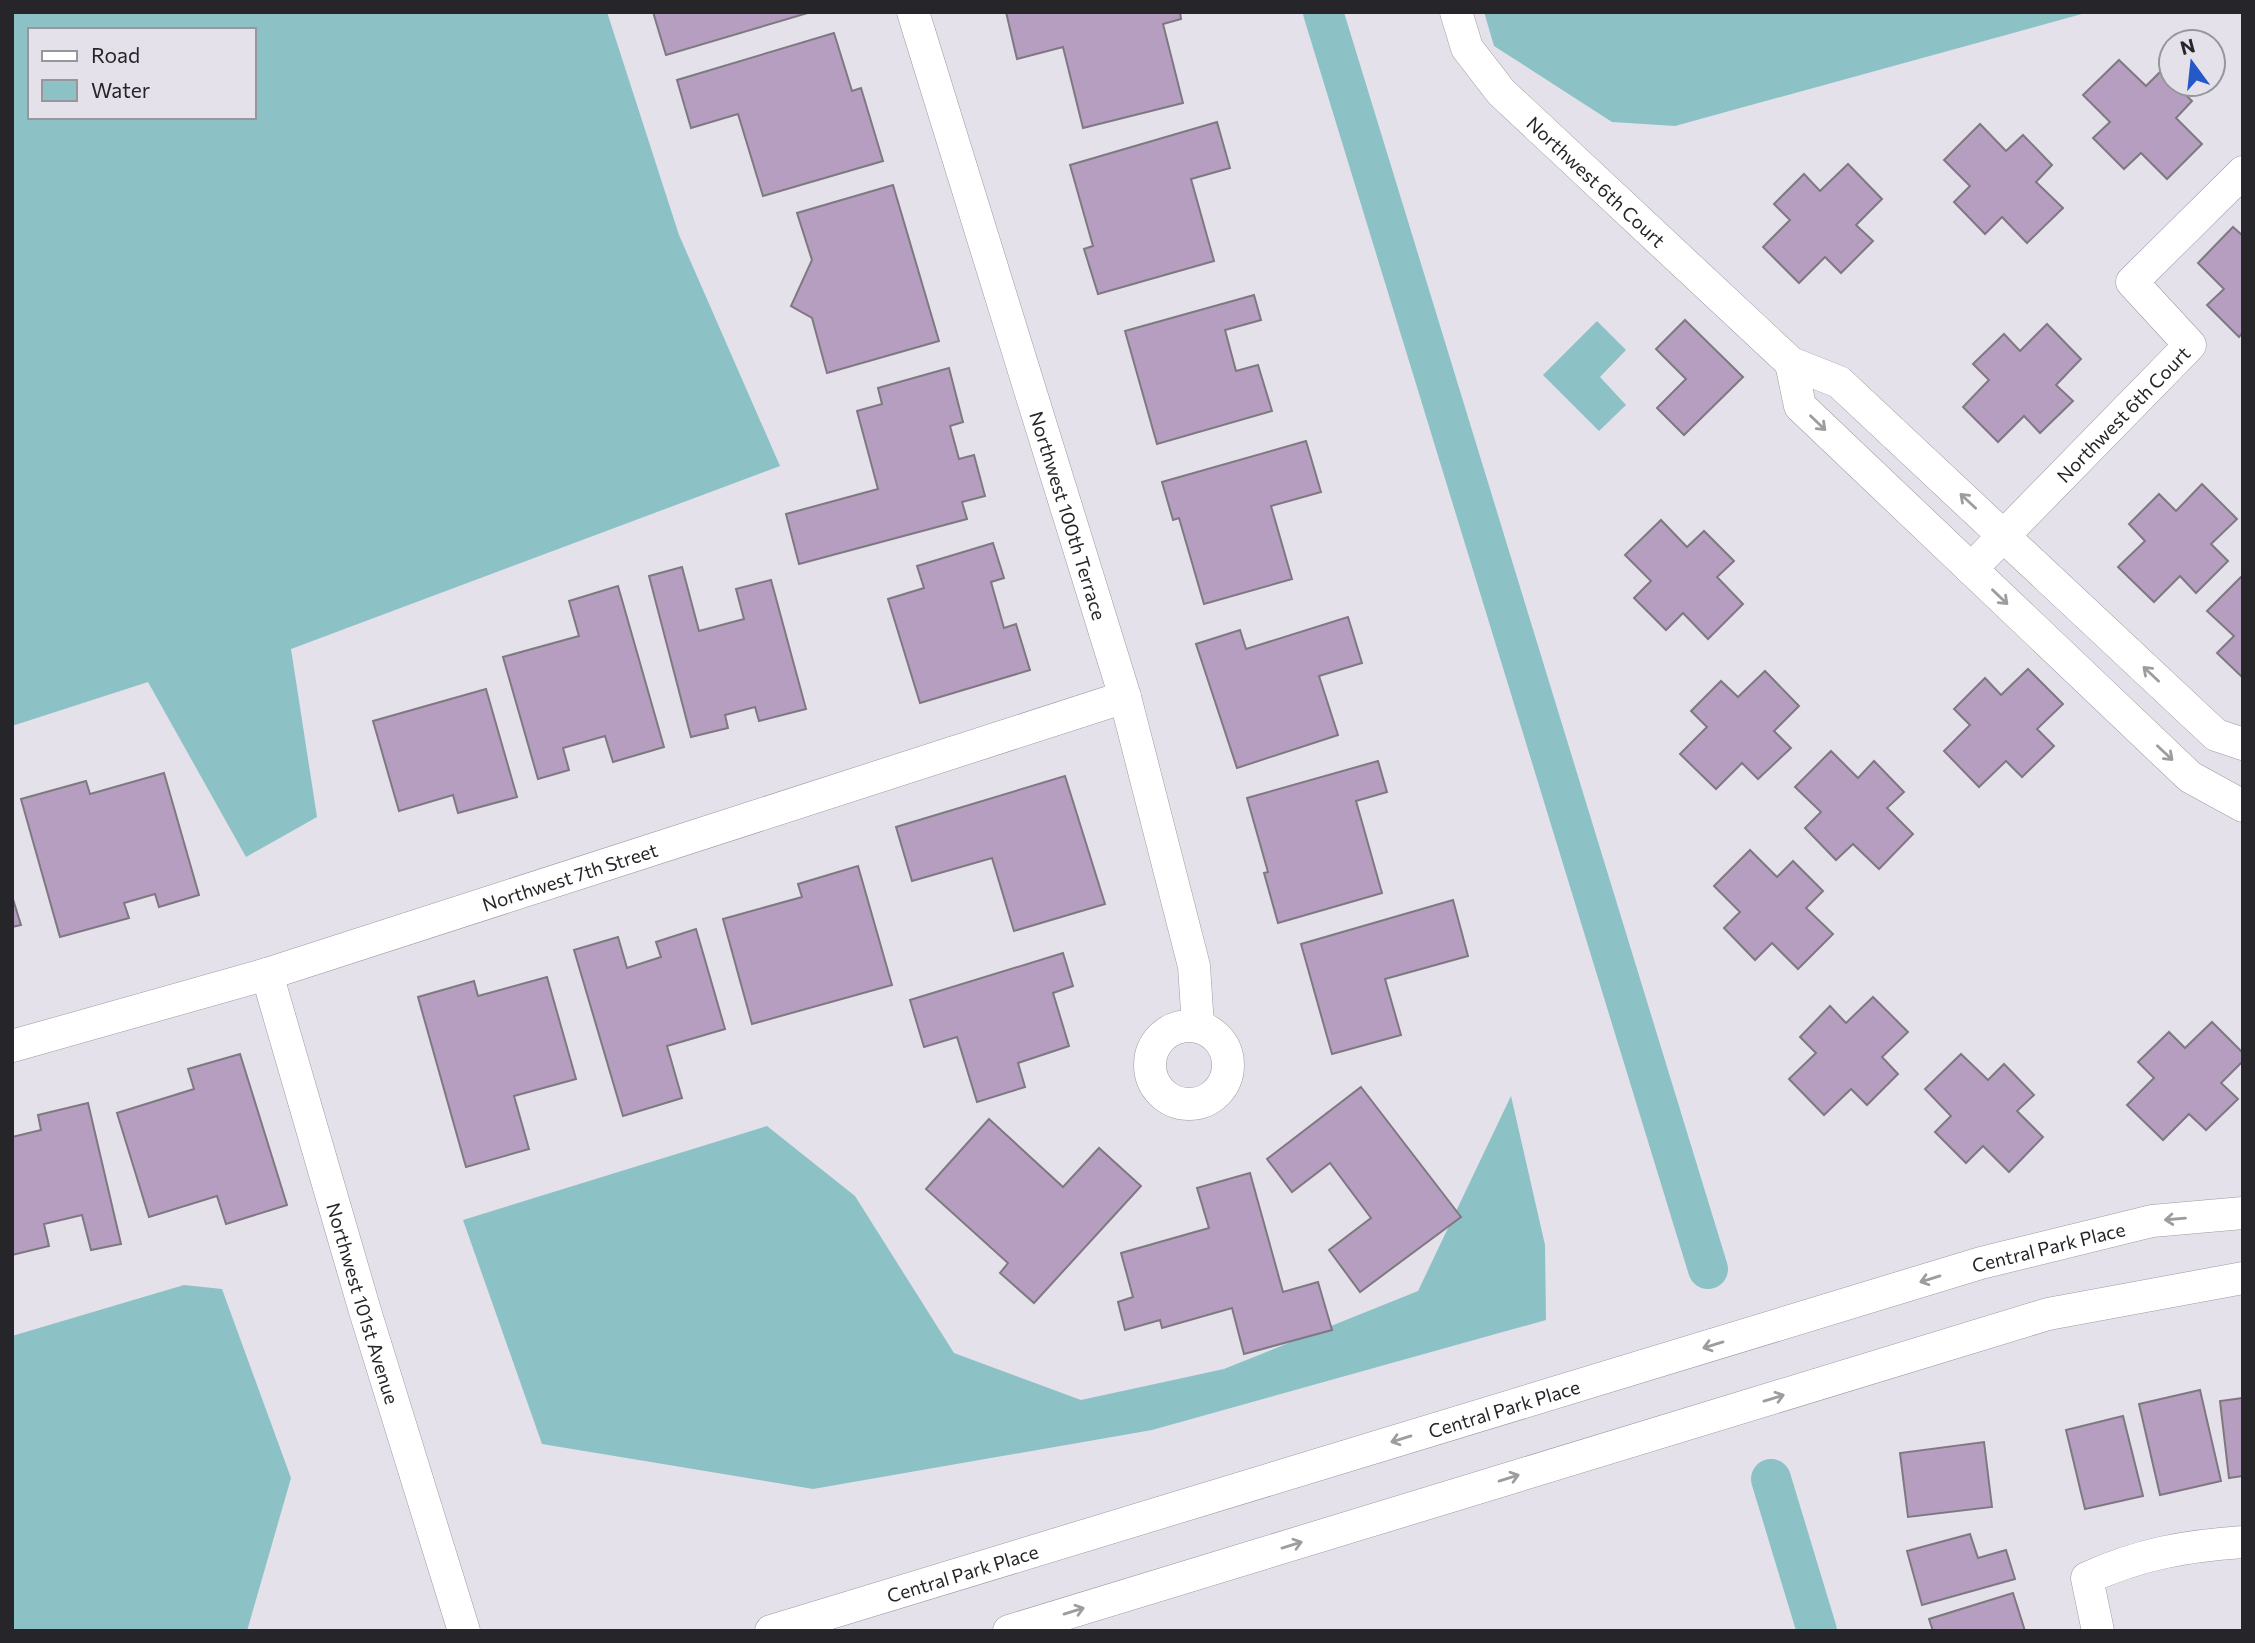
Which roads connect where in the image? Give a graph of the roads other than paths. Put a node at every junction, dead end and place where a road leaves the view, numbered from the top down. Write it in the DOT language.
graph roads {
  1 [pos="912,12"];
  2 [pos="1456,12"];
  3 [pos="2243,172"];
  4 [pos="1791,363"];
  5 [pos="2004,535"];
  6 [pos="1971,569"];
  7 [pos="1125,697"];
  8 [pos="2243,744"];
  9 [pos="2243,806"];
  10 [pos="267,974"];
  11 [pos="1198,1026"];
  12 [pos="12,1046"];
  13 [pos="2243,1213"];
  14 [pos="2243,1278"];
  15 [pos="2243,1542"];
  16 [pos="464,1631"];
  17 [pos="771,1631"];
  18 [pos="1009,1631"];
  19 [pos="2098,1631"];
  1 -- 7 [label="street, Northwest 100th Terrace"];
  2 -- 4 [label="street, Northwest 6th Court"];
  3 -- 5 [label="street, Northwest 6th Court"];
  5 -- 4 [label="street, Northwest 6th Court, one-way"];
  4 -- 6 [label="street, one-way"];
  5 -- 6 [label="street, Northwest 6th Court"];
  8 -- 5 [label="street, Northwest 6th Court, one-way"];
  6 -- 9 [label="street, one-way"];
  7 -- 10 [label="street, Northwest 7th Street"];
  7 -- 11 [label="street, Northwest 100th Terrace"];
  10 -- 12 [label="street, Northwest 7th Street"];
  10 -- 16 [label="street, Northwest 101st Avenue"];
  13 -- 17 [label="street, Central Park Place, one-way"];
  18 -- 14 [label="street, one-way"];
  15 -- 19 [label="street"];
}
